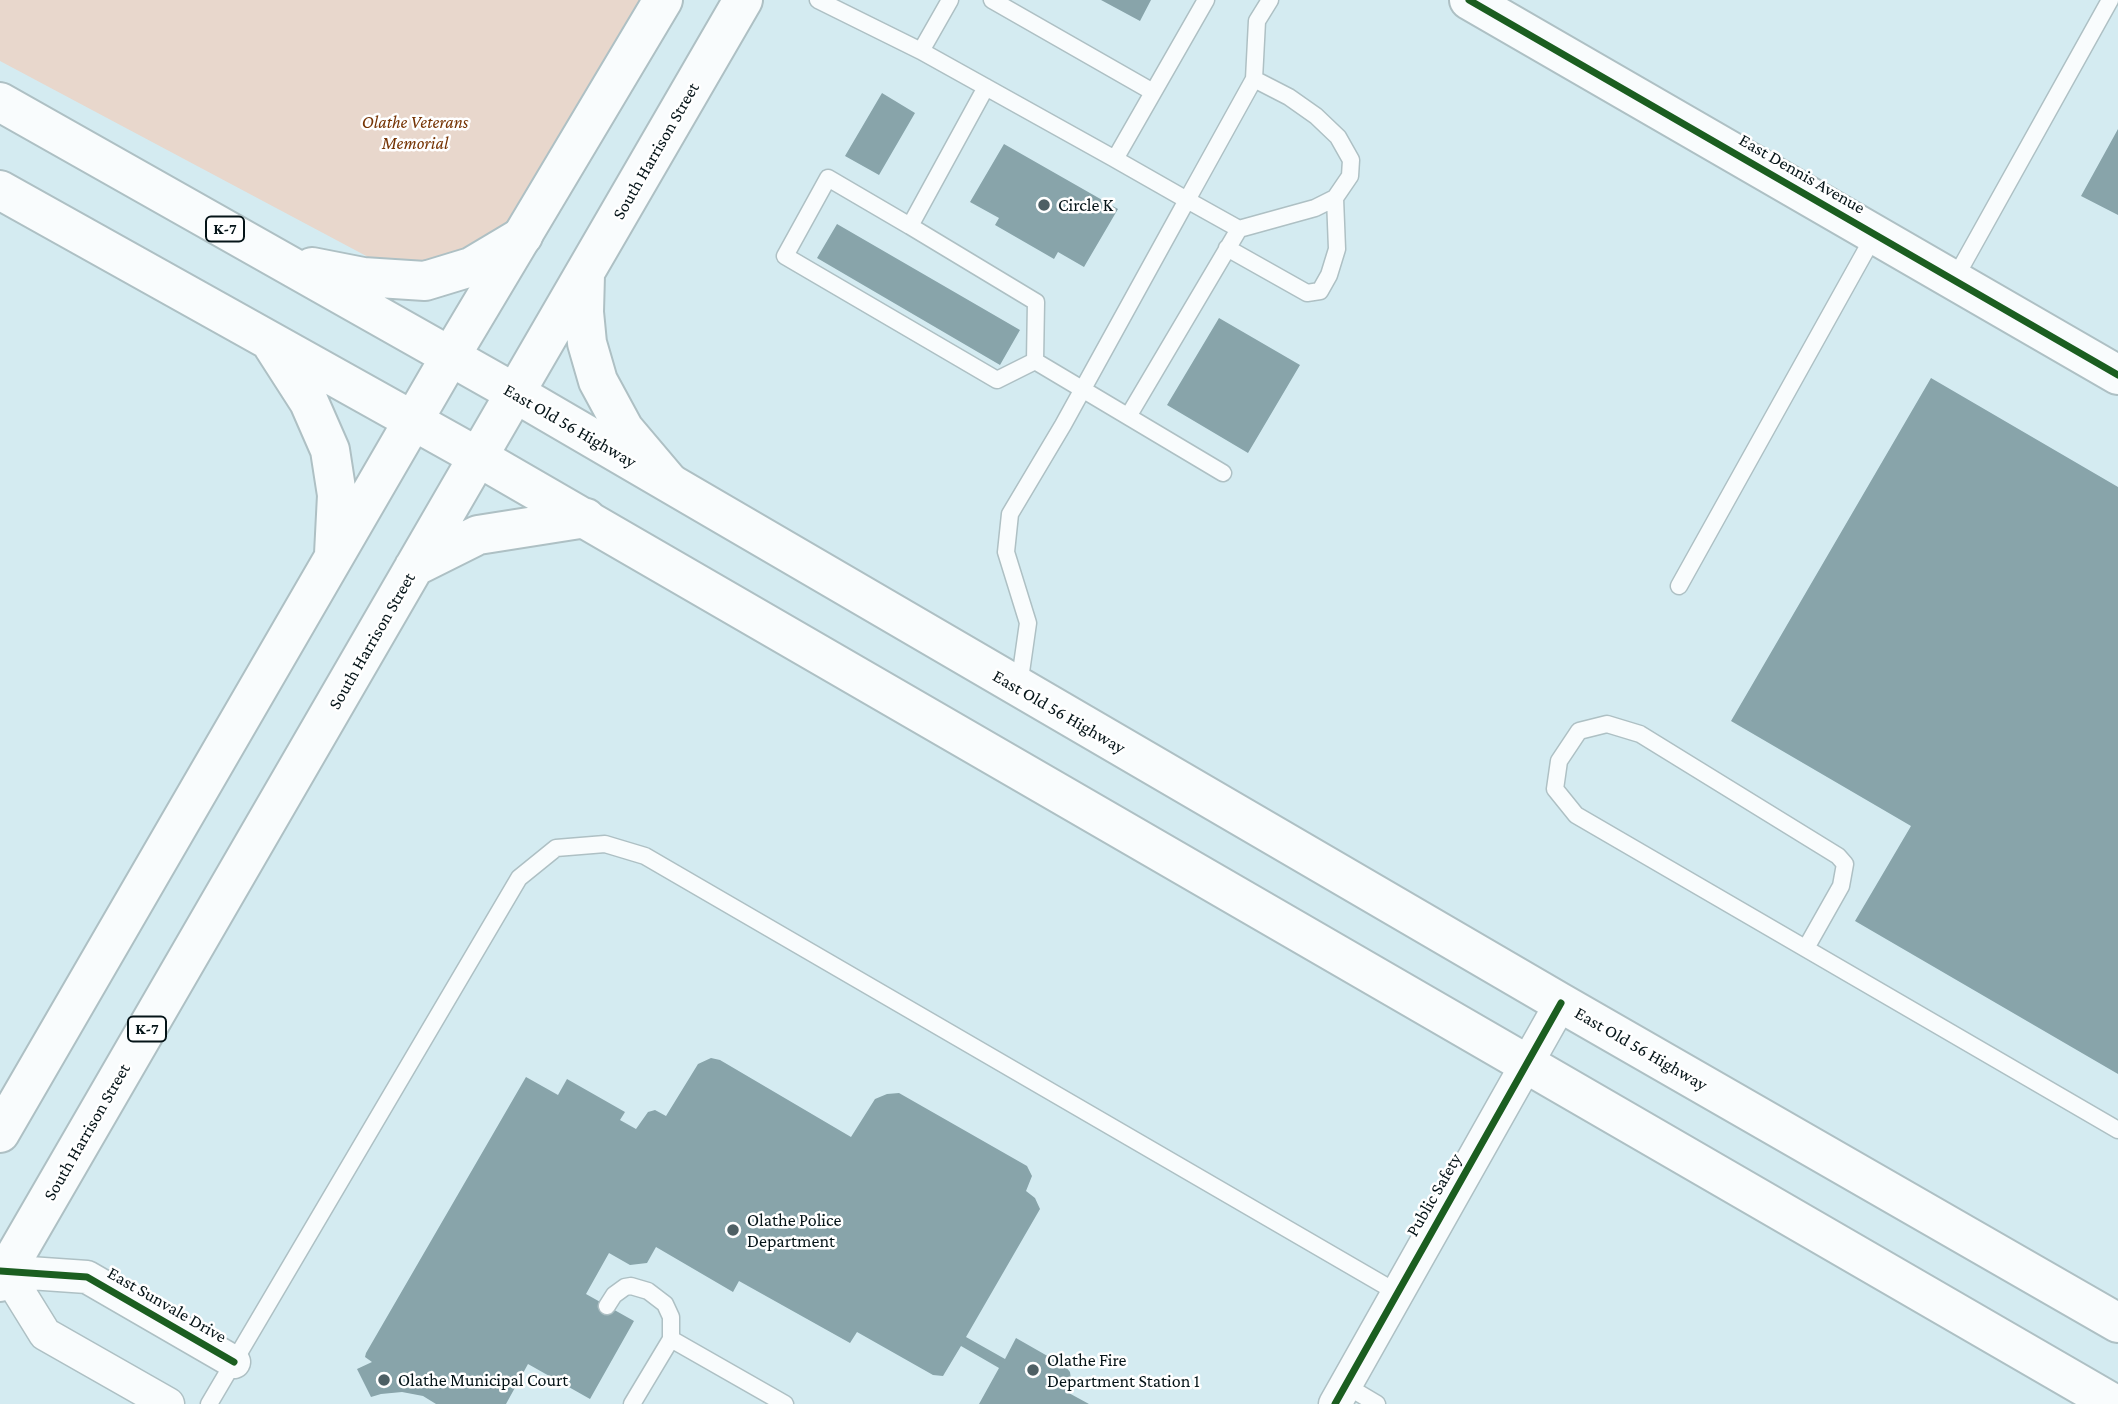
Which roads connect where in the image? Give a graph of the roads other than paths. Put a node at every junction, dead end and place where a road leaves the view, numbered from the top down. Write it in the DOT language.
graph roads {
  1 [pos="663,0"];
  2 [pos="743,0"];
  3 [pos="818,0"];
  4 [pos="950,0"];
  5 [pos="992,0"];
  6 [pos="1206,0"];
  7 [pos="1270,0"];
  8 [pos="1469,0"];
  9 [pos="2110,0"];
  10 [pos="921,51"];
  11 [pos="1254,79"];
  12 [pos="986,87"];
  13 [pos="1153,92"];
  14 [pos="0,102"];
  15 [pos="1115,159"];
  16 [pos="0,190"];
  17 [pos="1335,198"];
  18 [pos="1187,200"];
  19 [pos="910,226"];
  20 [pos="1239,229"];
  21 [pos="1875,234"];
  22 [pos="523,236"];
  23 [pos="1227,248"];
  24 [pos="281,260"];
  25 [pos="585,273"];
  26 [pos="1954,280"];
  27 [pos="270,341"];
  28 [pos="450,357"];
  29 [pos="1035,361"];
  30 [pos="2118,374"];
  31 [pos="1082,389"];
  32 [pos="515,393"];
  33 [pos="1129,415"];
  34 [pos="414,422"];
  35 [pos="478,457"];
  36 [pos="1223,473"];
  37 [pos="671,485"];
  38 [pos="586,519"];
  39 [pos="333,561"];
  40 [pos="414,567"];
  41 [pos="1679,586"];
  42 [pos="1019,689"];
  43 [pos="1806,948"];
  44 [pos="1561,1003"];
  45 [pos="1527,1064"];
  46 [pos="2118,1130"];
  47 [pos="0,1133"];
  48 [pos="2,1275"];
  49 [pos="1396,1292"];
  50 [pos="607,1306"];
  51 [pos="2118,1323"];
  52 [pos="671,1339"];
  53 [pos="234,1362"];
  54 [pos="1340,1394"];
  55 [pos="168,1404"];
  56 [pos="209,1404"];
  57 [pos="632,1404"];
  58 [pos="785,1404"];
  59 [pos="1377,1404"];
  60 [pos="2114,1404"];
  1 -- 22 [label="main road"];
  2 -- 25 [label="main road, South Harrison Street"];
  3 -- 10 [label="lane"];
  4 -- 10 [label="lane"];
  5 -- 13 [label="lane"];
  6 -- 13 [label="lane"];
  7 -- 11 [label="lane"];
  8 -- 21 [label="main road, East Dennis Avenue"];
  9 -- 26 [label="lane"];
  10 -- 12 [label="lane"];
  11 -- 17 [label="lane"];
  11 -- 18 [label="lane"];
  12 -- 15 [label="lane"];
  12 -- 19 [label="lane"];
  13 -- 15 [label="lane"];
  14 -- 24 [label="main road, East Old 56 Highway / K-7"];
  15 -- 18 [label="lane"];
  16 -- 27 [label="main road"];
  17 -- 20 [label="lane"];
  17 -- 23 [label="lane"];
  18 -- 20 [label="lane"];
  18 -- 31 [label="lane"];
  19 -- 29 [label="lane"];
  19 -- 29 [label="lane"];
  20 -- 23 [label="lane"];
  21 -- 26 [label="main road, East Dennis Avenue"];
  21 -- 41 [label="lane"];
  22 -- 24 [label="main road"];
  22 -- 28 [label="main road"];
  23 -- 33 [label="lane"];
  24 -- 28 [label="main road, East Old 56 Highway / K-7"];
  25 -- 32 [label="main road, South Harrison Street"];
  25 -- 37 [label="main road"];
  26 -- 30 [label="main road, East Dennis Avenue"];
  27 -- 34 [label="main road"];
  27 -- 39 [label="main road"];
  28 -- 32 [label="main road, East Old 56 Highway / K-7"];
  28 -- 34 [label="main road"];
  29 -- 31 [label="lane"];
  31 -- 33 [label="lane"];
  31 -- 42 [label="lane"];
  32 -- 35 [label="main road, South Harrison Street / K-7"];
  32 -- 37 [label="main road, East Old 56 Highway"];
  33 -- 36 [label="lane"];
  34 -- 35 [label="main road"];
  34 -- 39 [label="main road"];
  35 -- 38 [label="main road"];
  35 -- 40 [label="main road, South Harrison Street / K-7"];
  37 -- 42 [label="main road, East Old 56 Highway"];
  38 -- 40 [label="main road"];
  38 -- 45 [label="main road"];
  39 -- 47 [label="main road"];
  40 -- 48 [label="main road, South Harrison Street / K-7"];
  42 -- 44 [label="main road, East Old 56 Highway"];
  43 -- 43 [label="lane"];
  43 -- 46 [label="lane"];
  44 -- 45 [label="street, Public Safety"];
  44 -- 51 [label="main road, East Old 56 Highway"];
  45 -- 49 [label="street, Public Safety"];
  45 -- 60 [label="main road"];
  48 -- 53 [label="street, East Sunvale Drive"];
  48 -- 55 [label="street"];
  49 -- 53 [label="lane"];
  49 -- 54 [label="street, Public Safety"];
  50 -- 52 [label="lane"];
  52 -- 57 [label="lane"];
  52 -- 58 [label="lane"];
  53 -- 56 [label="lane"];
  54 -- 59 [label="lane"];
}
